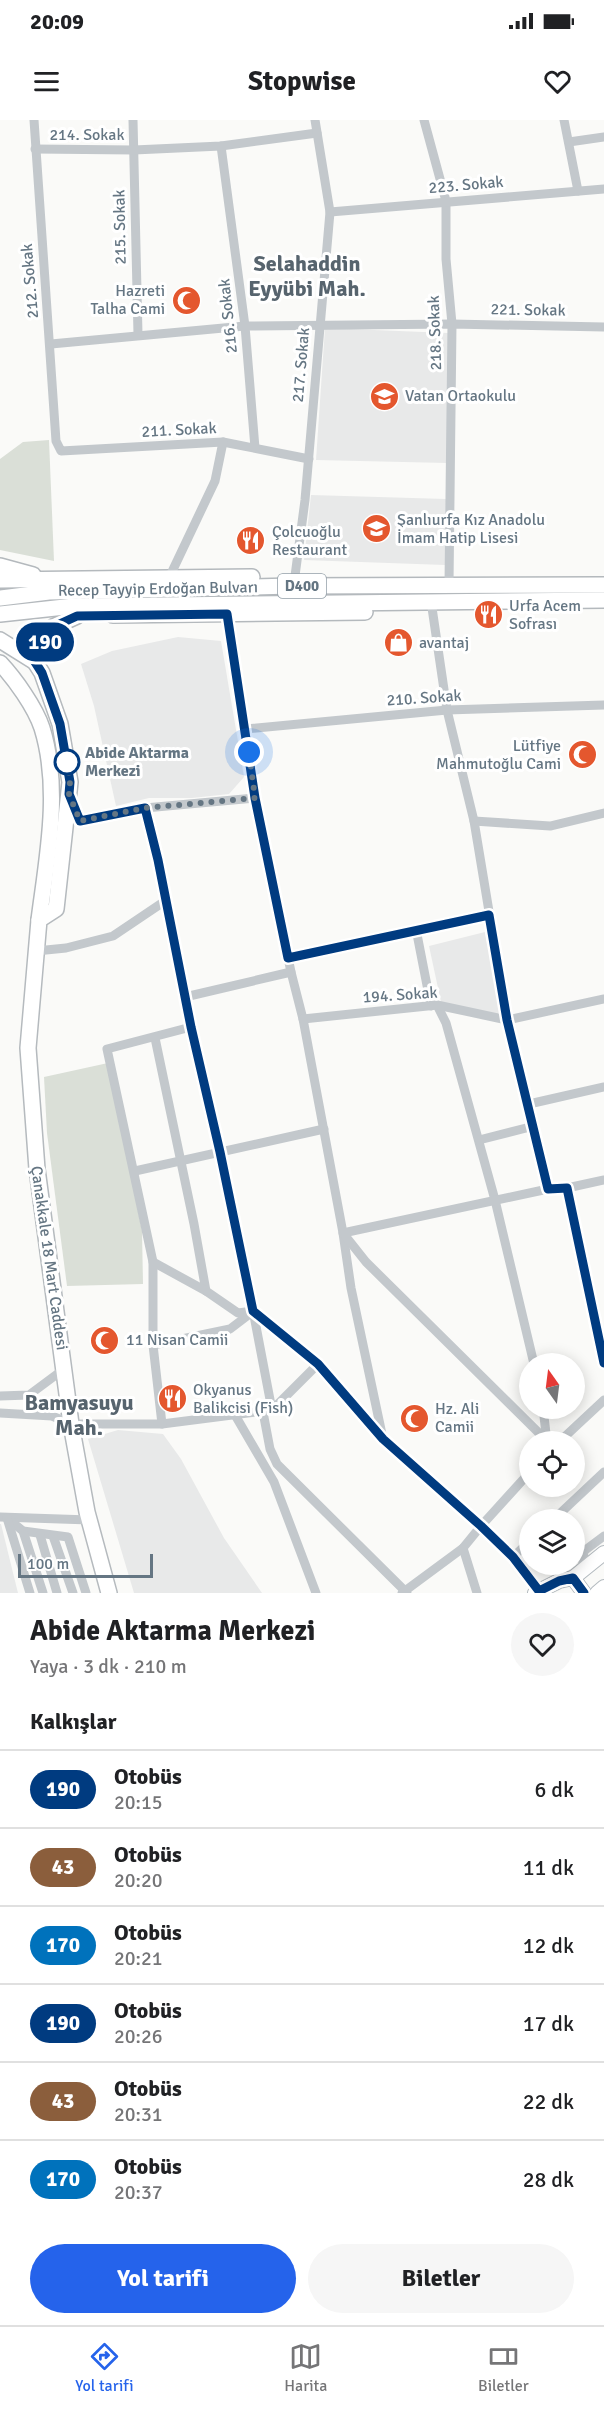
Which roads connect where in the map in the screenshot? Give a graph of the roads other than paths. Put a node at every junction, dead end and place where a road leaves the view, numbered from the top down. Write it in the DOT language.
graph roads {
  1 [pos="34,120"];
  2 [pos="133,120"];
  3 [pos="315,120"];
  4 [pos="424,120"];
  5 [pos="564,120"];
  6 [pos="317,133"];
  7 [pos="604,137"];
  8 [pos="569,142"];
  9 [pos="221,146"];
  10 [pos="35,149"];
  11 [pos="134,150"];
  12 [pos="604,189"];
  13 [pos="578,191"];
  14 [pos="446,201"];
  15 [pos="330,212"];
  16 [pos="319,324"];
  17 [pos="452,324"];
  18 [pos="245,326"];
  19 [pos="604,327"];
  20 [pos="138,334"];
  21 [pos="51,344"];
  22 [pos="56,441"];
  23 [pos="223,442"];
  24 [pos="255,448"];
  25 [pos="309,459"];
  26 [pos="0,566"];
  27 [pos="295,576"];
  28 [pos="169,578"];
  29 [pos="0,580"];
  30 [pos="47,580"];
  31 [pos="409,585"];
  32 [pos="449,585"];
  33 [pos="604,585"];
  34 [pos="0,598"];
  35 [pos="604,600"];
  36 [pos="424,601"];
  37 [pos="0,614"];
  38 [pos="227,614"];
  39 [pos="77,616"];
  40 [pos="0,625"];
  41 [pos="0,640"];
  42 [pos="35,662"];
  43 [pos="0,663"];
  44 [pos="604,705"];
  45 [pos="447,710"];
  46 [pos="246,729"];
  47 [pos="69,794"];
  48 [pos="255,798"];
  49 [pos="145,808"];
  50 [pos="604,813"];
  51 [pos="474,822"];
  52 [pos="165,901"];
  53 [pos="489,915"];
  54 [pos="39,920"];
  55 [pos="416,929"];
  56 [pos="36,951"];
  57 [pos="288,958"];
  58 [pos="291,972"];
  59 [pos="185,997"];
  60 [pos="604,999"];
  61 [pos="434,1006"];
  62 [pos="303,1019"];
  63 [pos="507,1020"];
  64 [pos="191,1027"];
  65 [pos="155,1038"];
  66 [pos="604,1087"];
  67 [pos="529,1104"];
  68 [pos="534,1126"];
  69 [pos="324,1129"];
  70 [pos="479,1140"];
  71 [pos="220,1152"];
  72 [pos="181,1162"];
  73 [pos="135,1171"];
  74 [pos="604,1180"];
  75 [pos="567,1188"];
  76 [pos="548,1189"];
  77 [pos="495,1200"];
  78 [pos="343,1233"];
  79 [pos="153,1262"];
  80 [pos="206,1291"];
  81 [pos="253,1311"];
  82 [pos="153,1345"];
  83 [pos="531,1353"];
  84 [pos="604,1363"];
  85 [pos="318,1364"];
  86 [pos="64,1369"];
  87 [pos="0,1396"];
  88 [pos="604,1400"];
  89 [pos="267,1411"];
  90 [pos="0,1413"];
  91 [pos="235,1415"];
  92 [pos="71,1424"];
  93 [pos="162,1424"];
  94 [pos="536,1431"];
  95 [pos="571,1431"];
  96 [pos="383,1439"];
  97 [pos="604,1472"];
  98 [pos="519,1484"];
  99 [pos="565,1509"];
  100 [pos="4,1517"];
  101 [pos="90,1520"];
  102 [pos="481,1526"];
  103 [pos="23,1531"];
  104 [pos="40,1535"];
  105 [pos="53,1536"];
  106 [pos="604,1536"];
  107 [pos="463,1548"];
  108 [pos="585,1550"];
  109 [pos="519,1551"];
  110 [pos="604,1553"];
  111 [pos="513,1557"];
  112 [pos="585,1568"];
  113 [pos="575,1575"];
  114 [pos="578,1575"];
  115 [pos="604,1587"];
  116 [pos="404,1592"];
  117 [pos="538,1592"];
  118 [pos="30,1593"];
  119 [pos="43,1593"];
  120 [pos="57,1593"];
  121 [pos="73,1593"];
  122 [pos="86,1593"];
  123 [pos="109,1593"];
  124 [pos="316,1593"];
  125 [pos="477,1593"];
  126 [pos="584,1593"];
  127 [pos="597,1593"];
  1 -- 10 [label="street, 212. Sokak"];
  2 -- 11 [label="street, 215. Sokak"];
  3 -- 6 [label="street, 217. Sokak"];
  4 -- 14 [label="street, 218. Sokak"];
  5 -- 8 [label="street"];
  6 -- 9 [label="street, 214. Sokak"];
  6 -- 15 [label="street, 217. Sokak"];
  7 -- 8 [label="street"];
  8 -- 13 [label="street"];
  9 -- 11 [label="street, 214. Sokak"];
  9 -- 18 [label="street, 216. Sokak"];
  10 -- 11 [label="street, 214. Sokak"];
  10 -- 21 [label="street, 212. Sokak"];
  11 -- 20 [label="street, 215. Sokak"];
  12 -- 13 [label="street, 223. Sokak"];
  13 -- 14 [label="street, 223. Sokak"];
  14 -- 15 [label="street, 223. Sokak"];
  14 -- 17 [label="street, 218. Sokak"];
  15 -- 16 [label="street, 217. Sokak"];
  16 -- 17 [label="street, 221. Sokak"];
  16 -- 18 [label="street, 221. Sokak"];
  16 -- 25 [label="street, 217. Sokak"];
  17 -- 19 [label="street, 221. Sokak"];
  17 -- 32 [label="street, 218. Sokak"];
  18 -- 20 [label="street, 221. Sokak"];
  18 -- 24 [label="street, 216. Sokak"];
  20 -- 21 [label="street, 221. Sokak"];
  21 -- 22 [label="street, 212. Sokak"];
  22 -- 23 [label="street, 211. Sokak"];
  23 -- 24 [label="street, 211. Sokak"];
  23 -- 28 [label="street"];
  24 -- 25 [label="street, 211. Sokak"];
  25 -- 27 [label="street, 217. Sokak"];
  26 -- 30 [label="main road"];
  27 -- 28 [label="main road"];
  27 -- 31 [label="main road"];
  28 -- 30 [label="main road"];
  29 -- 30 [label="main road"];
  31 -- 32 [label="main road, Recep Tayyip Erdoğan Bulvarı / D400"];
  31 -- 34 [label="main road, Recep Tayyip Erdoğan Bulvarı / D400"];
  32 -- 33 [label="main road, Recep Tayyip Erdoğan Bulvarı / D400"];
  35 -- 36 [label="main road, Recep Tayyip Erdoğan Bulvarı / D400"];
  36 -- 37 [label="main road, Recep Tayyip Erdoğan Bulvarı / D400"];
  36 -- 38 [label="main road"];
  36 -- 45 [label="street"];
  38 -- 39 [label="main road"];
  38 -- 46 [label="street"];
  39 -- 40 [label="main road"];
  39 -- 42 [label="main road"];
  41 -- 42 [label="main road"];
  42 -- 47 [label="main road"];
  43 -- 54 [label="main road, Çanakkale 18 Mart Caddesi"];
  44 -- 45 [label="street, 210. Sokak"];
  45 -- 46 [label="street, 210. Sokak"];
  45 -- 51 [label="street"];
  46 -- 48 [label="street"];
  47 -- 49 [label="street"];
  47 -- 54 [label="main road"];
  48 -- 49 [label="street"];
  48 -- 57 [label="street"];
  49 -- 52 [label="street"];
  50 -- 51 [label="street"];
  51 -- 53 [label="street"];
  52 -- 56 [label="street"];
  52 -- 59 [label="street"];
  53 -- 55 [label="street"];
  53 -- 63 [label="street"];
  54 -- 56 [label="main road, Çanakkale 18 Mart Caddesi"];
  55 -- 57 [label="street"];
  55 -- 61 [label="street"];
  56 -- 86 [label="main road, Çanakkale 18 Mart Caddesi"];
  57 -- 58 [label="street"];
  58 -- 59 [label="street"];
  58 -- 62 [label="street"];
  59 -- 64 [label="street"];
  60 -- 63 [label="street, 194. Sokak"];
  61 -- 62 [label="street, 194. Sokak"];
  61 -- 63 [label="street, 194. Sokak"];
  61 -- 70 [label="street"];
  62 -- 69 [label="street"];
  63 -- 67 [label="street"];
  64 -- 65 [label="street"];
  64 -- 71 [label="street"];
  65 -- 72 [label="street"];
  65 -- 73 [label="street"];
  66 -- 67 [label="street"];
  67 -- 68 [label="street"];
  68 -- 70 [label="street"];
  68 -- 76 [label="street"];
  69 -- 71 [label="street"];
  69 -- 78 [label="street"];
  70 -- 77 [label="street"];
  71 -- 72 [label="street"];
  71 -- 81 [label="street"];
  72 -- 73 [label="street"];
  72 -- 80 [label="street"];
  73 -- 79 [label="street"];
  74 -- 75 [label="street"];
  75 -- 76 [label="street"];
  75 -- 84 [label="street"];
  76 -- 77 [label="street"];
  77 -- 78 [label="street"];
  77 -- 83 [label="street"];
  78 -- 94 [label="street"];
  78 -- 96 [label="street"];
  79 -- 80 [label="street"];
  79 -- 82 [label="street"];
  80 -- 81 [label="street"];
  81 -- 82 [label="street"];
  81 -- 85 [label="street"];
  81 -- 89 [label="street"];
  82 -- 93 [label="street"];
  85 -- 89 [label="street"];
  85 -- 96 [label="street"];
  86 -- 87 [label="street"];
  86 -- 92 [label="main road, Çanakkale 18 Mart Caddesi"];
  88 -- 95 [label="street"];
  89 -- 91 [label="street"];
  89 -- 116 [label="street"];
  90 -- 92 [label="street"];
  91 -- 93 [label="street"];
  91 -- 124 [label="street"];
  92 -- 93 [label="street"];
  92 -- 101 [label="main road, Çanakkale 18 Mart Caddesi"];
  96 -- 102 [label="street"];
  97 -- 99 [label="street"];
  98 -- 102 [label="street"];
  100 -- 101 [label="street"];
  100 -- 103 [label="street"];
  100 -- 118 [label="street"];
  101 -- 123 [label="main road, Çanakkale 18 Mart Caddesi"];
  102 -- 107 [label="street"];
  102 -- 111 [label="street"];
  103 -- 104 [label="street"];
  103 -- 119 [label="street"];
  104 -- 105 [label="street"];
  104 -- 120 [label="street"];
  105 -- 121 [label="street"];
  105 -- 122 [label="street"];
  106 -- 108 [label="street"];
  107 -- 116 [label="street"];
  107 -- 125 [label="street"];
  109 -- 111 [label="street"];
  110 -- 112 [label="main road"];
  111 -- 117 [label="street"];
  113 -- 117 [label="main road"];
  114 -- 126 [label="main road"];
  115 -- 127 [label="main road"];
}
